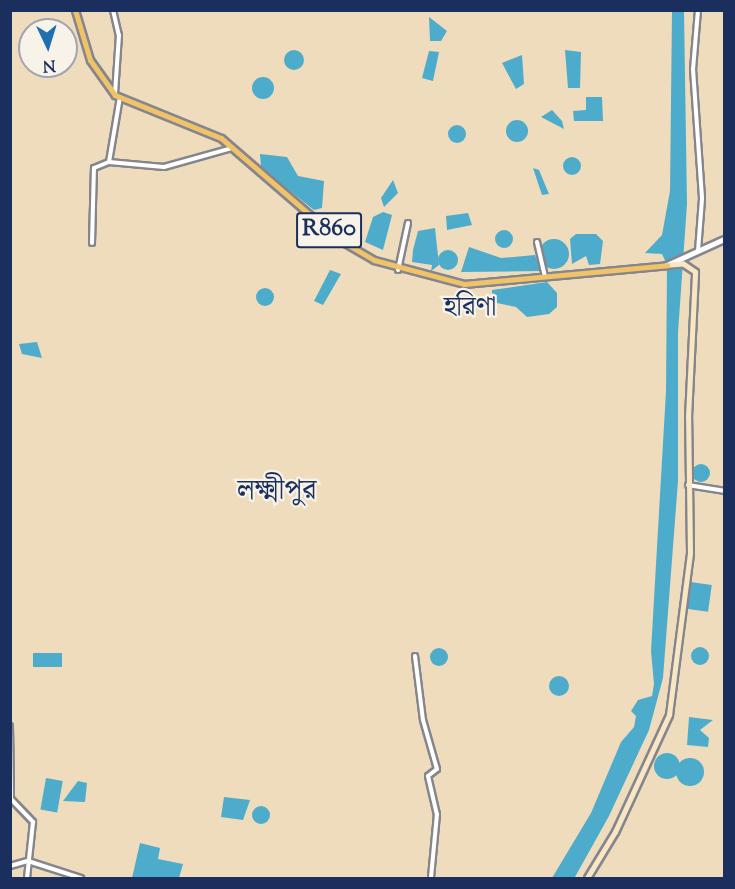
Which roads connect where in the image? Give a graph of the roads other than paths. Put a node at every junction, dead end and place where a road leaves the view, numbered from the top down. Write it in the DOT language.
graph roads {
  1 [pos="75,10"];
  2 [pos="113,10"];
  3 [pos="698,10"];
  4 [pos="118,96"];
  5 [pos="233,148"];
  6 [pos="109,162"];
  7 [pos="408,223"];
  8 [pos="724,239"];
  9 [pos="92,243"];
  10 [pos="537,243"];
  11 [pos="698,251"];
  12 [pos="667,265"];
  13 [pos="398,270"];
  14 [pos="546,278"];
  15 [pos="688,485"];
  16 [pos="724,491"];
  17 [pos="415,656"];
  18 [pos="10,726"];
  19 [pos="28,861"];
  20 [pos="10,866"];
  21 [pos="27,879"];
  22 [pos="81,879"];
  23 [pos="431,879"];
  24 [pos="587,879"];
  1 -- 4 [label="main road, R860"];
  2 -- 4 [label="street"];
  3 -- 11 [label="street"];
  4 -- 5 [label="main road, R860"];
  4 -- 6 [label="street"];
  5 -- 6 [label="street"];
  5 -- 13 [label="main road, R860"];
  6 -- 9 [label="street"];
  7 -- 13 [label="street"];
  8 -- 11 [label="street"];
  10 -- 14 [label="street"];
  11 -- 12 [label="street"];
  12 -- 14 [label="main road, R860"];
  12 -- 15 [label="main road"];
  13 -- 14 [label="main road, R860"];
  15 -- 16 [label="street"];
  15 -- 24 [label="main road"];
  17 -- 23 [label="street"];
  18 -- 19 [label="street"];
  19 -- 20 [label="street"];
  19 -- 21 [label="street"];
  19 -- 22 [label="street"];
}
